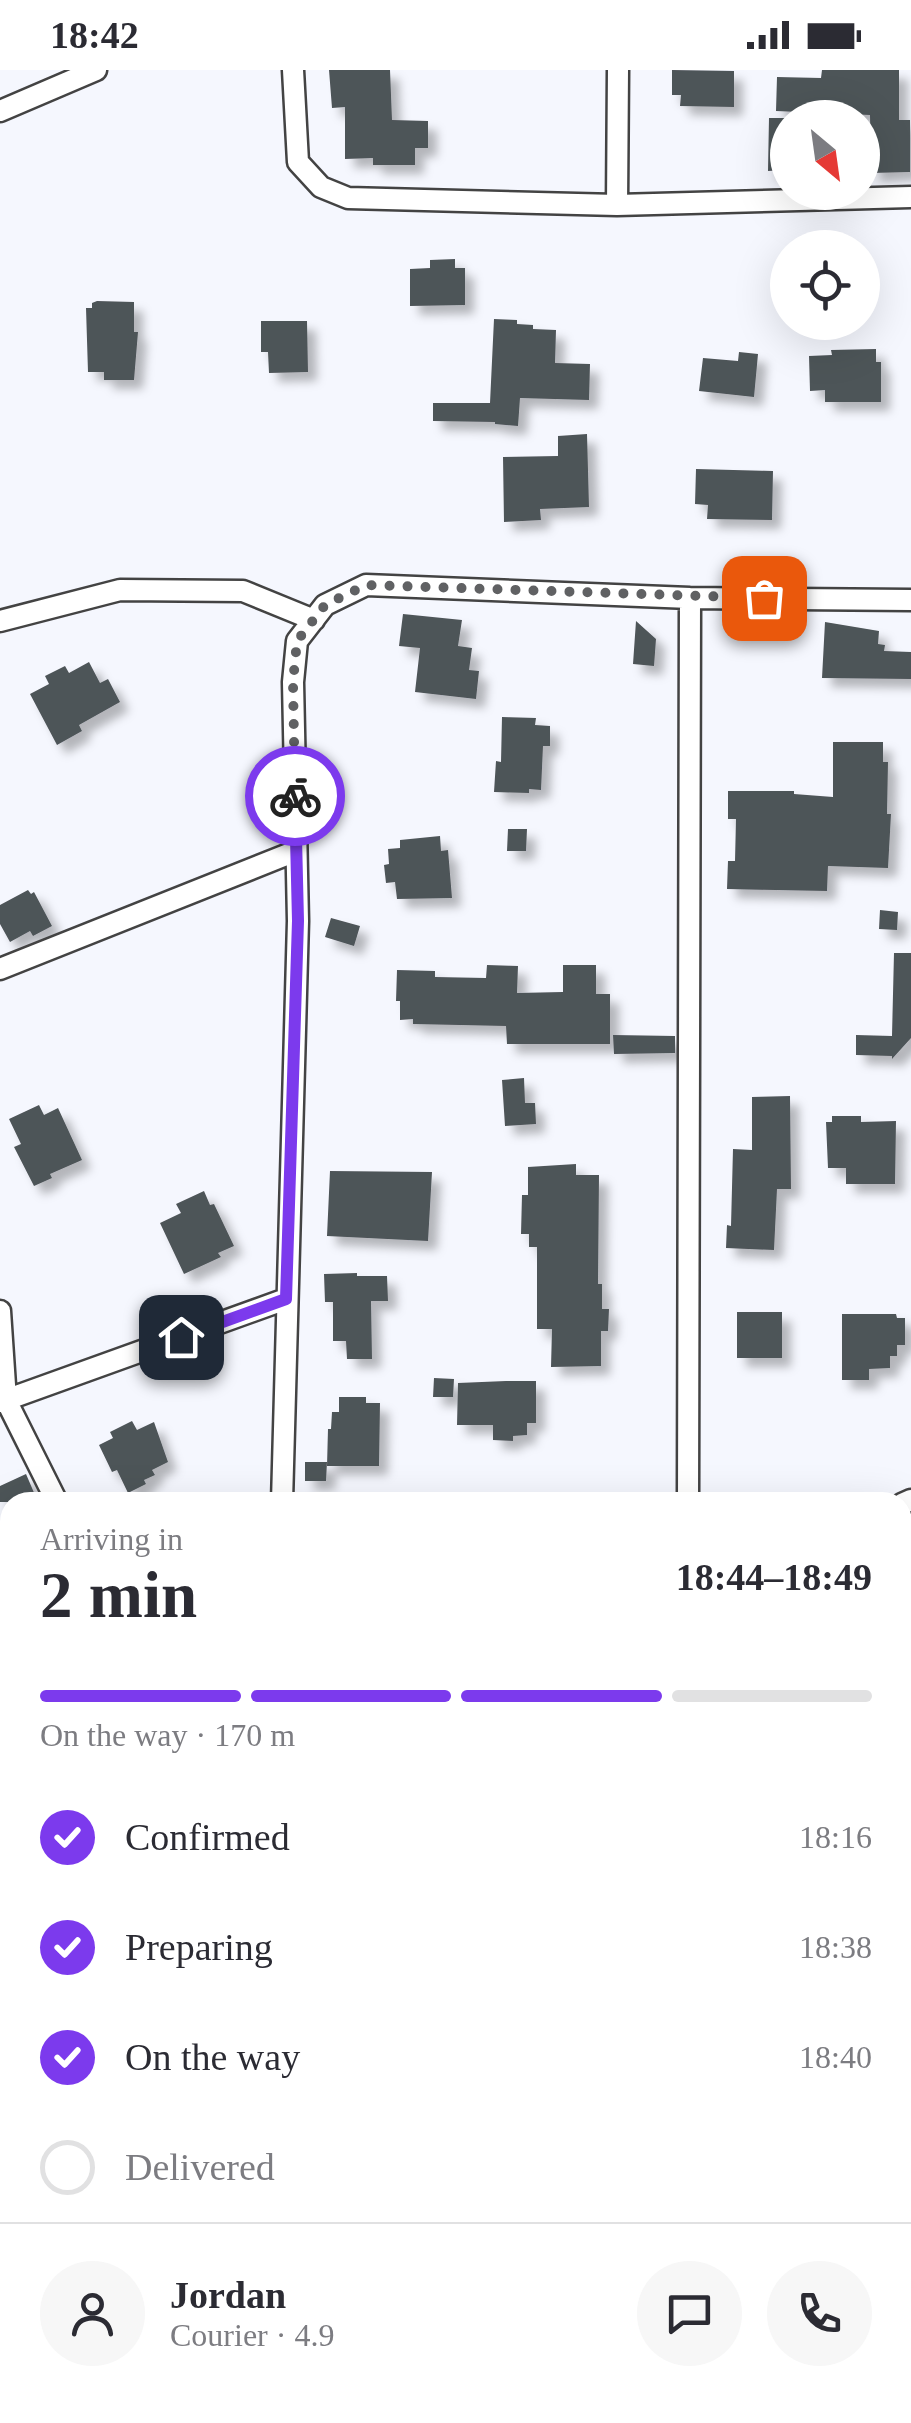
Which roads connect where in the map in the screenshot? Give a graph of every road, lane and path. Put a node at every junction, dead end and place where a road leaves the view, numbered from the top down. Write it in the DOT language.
graph roads {
  1 [pos="96,70"];
  2 [pos="294,70"];
  3 [pos="618,70"];
  4 [pos="0,111"];
  5 [pos="911,197"];
  6 [pos="617,205"];
  7 [pos="690,598"];
  8 [pos="911,600"];
  9 [pos="314,620"];
  10 [pos="0,621"];
  11 [pos="296,851"];
  12 [pos="0,968"];
  13 [pos="286,1299"];
  14 [pos="0,1311"];
  15 [pos="3,1401"];
  16 [pos="52,1492"];
  17 [pos="282,1492"];
  18 [pos="688,1492"];
  1 -- 4 [label="street"];
  2 -- 6 [label="street"];
  3 -- 6 [label="street"];
  5 -- 6 [label="street"];
  7 -- 8 [label="street"];
  7 -- 9 [label="street"];
  7 -- 18 [label="street"];
  9 -- 10 [label="street"];
  9 -- 11 [label="street"];
  11 -- 12 [label="street"];
  11 -- 13 [label="street"];
  13 -- 15 [label="street"];
  13 -- 17 [label="street"];
  14 -- 15 [label="street"];
  15 -- 16 [label="street"];
}
